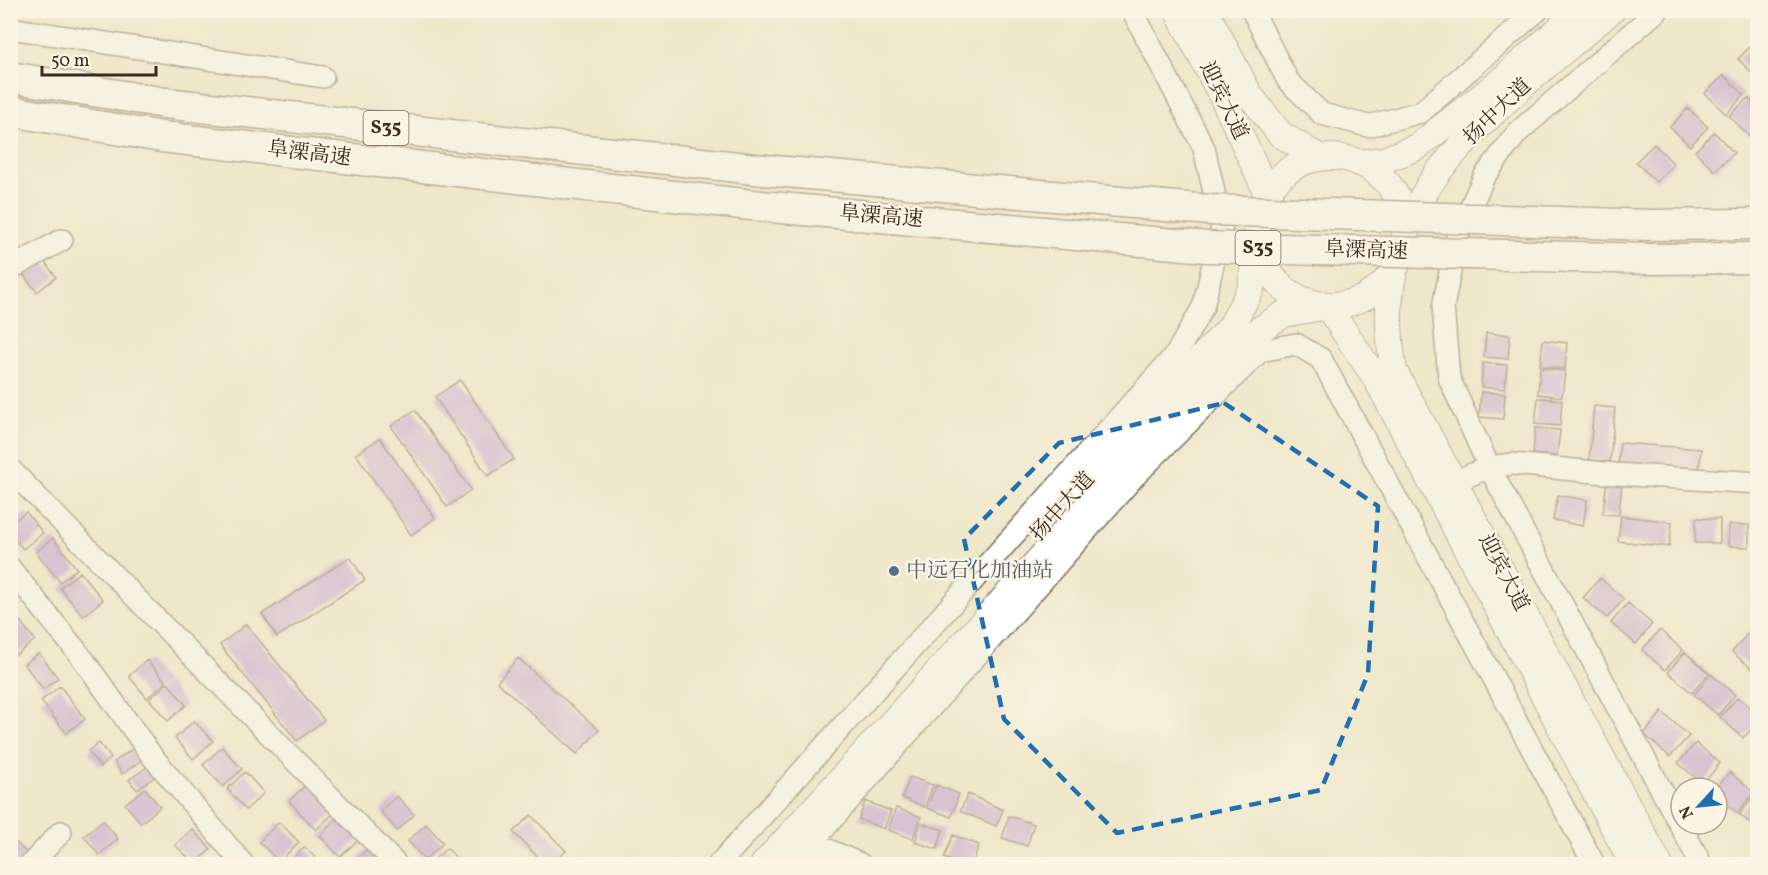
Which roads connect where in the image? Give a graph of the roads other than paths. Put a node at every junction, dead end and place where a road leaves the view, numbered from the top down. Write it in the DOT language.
graph roads {
  1 [pos="1132,10"];
  2 [pos="1177,10"];
  3 [pos="1205,10"];
  4 [pos="1252,10"];
  5 [pos="1538,10"];
  6 [pos="1580,10"];
  7 [pos="1612,10"];
  8 [pos="1658,10"];
  9 [pos="10,28"];
  10 [pos="10,76"];
  11 [pos="323,77"];
  12 [pos="10,111"];
  13 [pos="1320,158"];
  14 [pos="1359,163"];
  15 [pos="1267,193"];
  16 [pos="1758,224"];
  17 [pos="1405,231"];
  18 [pos="62,240"];
  19 [pos="1257,242"];
  20 [pos="1758,258"];
  21 [pos="10,269"];
  22 [pos="1394,271"];
  23 [pos="1327,306"];
  24 [pos="1490,467"];
  25 [pos="10,469"];
  26 [pos="1454,482"];
  27 [pos="1758,483"];
  28 [pos="10,568"];
  29 [pos="61,831"];
  30 [pos="813,843"];
  31 [pos="31,864"];
  32 [pos="243,864"];
  33 [pos="396,864"];
  34 [pos="719,864"];
  35 [pos="743,864"];
  36 [pos="764,864"];
  37 [pos="794,864"];
  38 [pos="860,864"];
  39 [pos="1594,864"];
  40 [pos="1634,864"];
  41 [pos="1659,864"];
  42 [pos="1701,864"];
  1 -- 34 [label="street"];
  2 -- 15 [label="main road, 迎宾大道"];
  3 -- 13 [label="main road, 迎宾大道"];
  4 -- 5 [label="street"];
  6 -- 14 [label="main road, 扬中大道"];
  7 -- 17 [label="main road, 扬中大道"];
  8 -- 24 [label="street"];
  9 -- 11 [label="street"];
  10 -- 16 [label="highway, 阜溧高速 / S35, bridge"];
  12 -- 20 [label="highway, 阜溧高速 / S35, bridge"];
  13 -- 14 [label="main road"];
  13 -- 15 [label="main road"];
  14 -- 17 [label="main road"];
  15 -- 19 [label="main road"];
  17 -- 22 [label="main road"];
  18 -- 21 [label="street"];
  19 -- 23 [label="main road"];
  19 -- 35 [label="main road, 扬中大道"];
  22 -- 23 [label="main road"];
  22 -- 26 [label="main road, 迎宾大道"];
  23 -- 36 [label="main road, 扬中大道"];
  23 -- 40 [label="main road, 迎宾大道"];
  24 -- 26 [label="street"];
  24 -- 27 [label="street"];
  24 -- 42 [label="street"];
  25 -- 33 [label="street"];
  26 -- 41 [label="main road, 迎宾大道"];
  28 -- 32 [label="street"];
  29 -- 31 [label="street"];
  30 -- 37 [label="street"];
  30 -- 38 [label="street"];
  30 -- 39 [label="street"];
}
